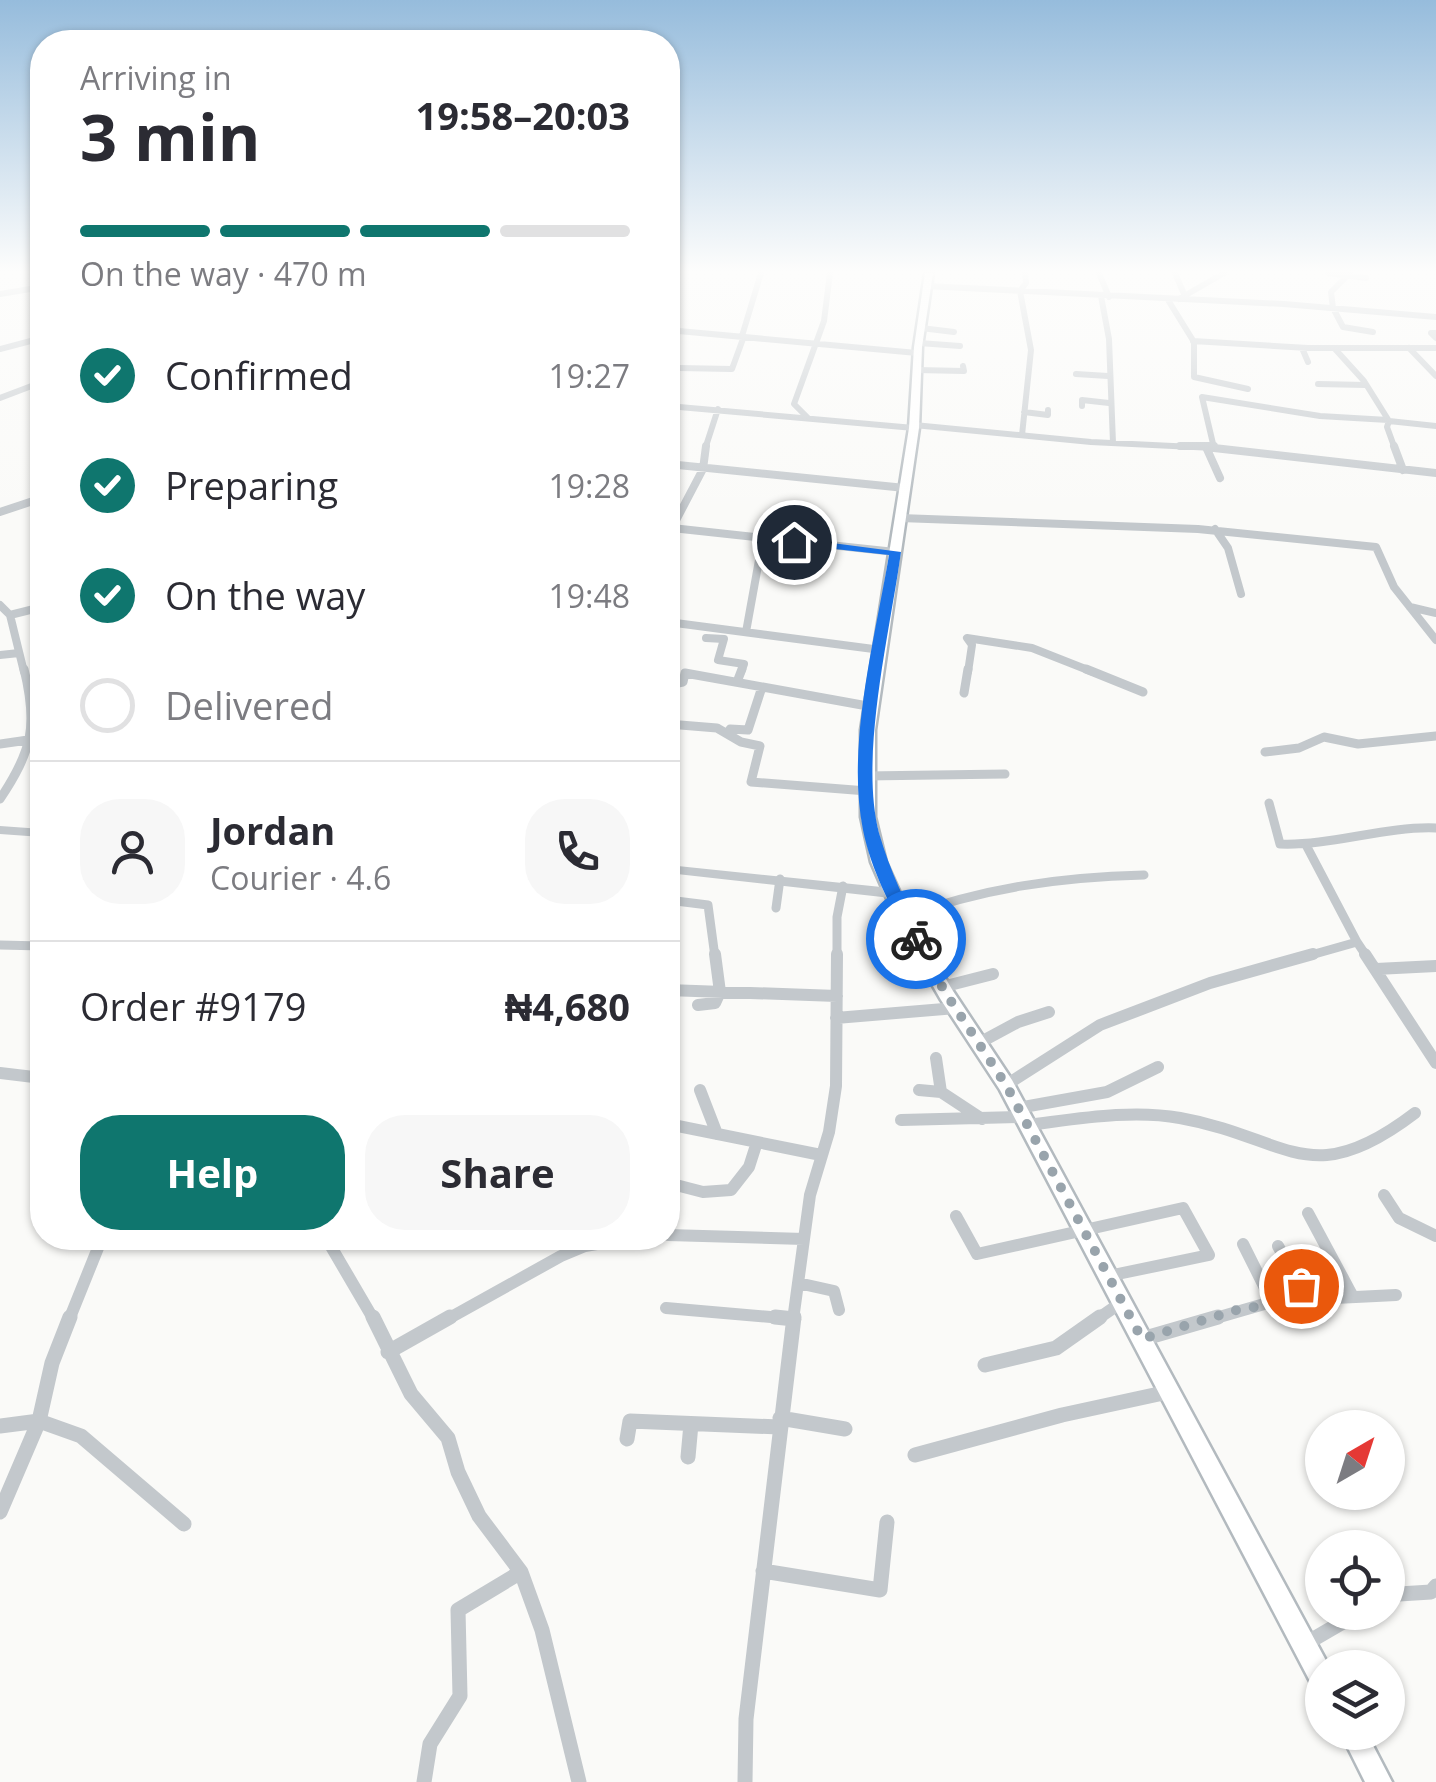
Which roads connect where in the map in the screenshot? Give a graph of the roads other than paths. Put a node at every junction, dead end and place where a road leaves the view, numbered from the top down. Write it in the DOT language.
graph roads {
  1 [pos="736,356"];
  2 [pos="811,356"];
  3 [pos="918,356"];
  4 [pos="934,356"];
  5 [pos="1030,356"];
  6 [pos="1109,356"];
  7 [pos="1193,356"];
  8 [pos="1305,356"];
  9 [pos="1341,356"];
  10 [pos="1417,356"];
  11 [pos="1308,362"];
  12 [pos="963,366"];
  13 [pos="680,368"];
  14 [pos="1076,374"];
  15 [pos="1108,376"];
  16 [pos="1436,376"];
  17 [pos="1318,384"];
  18 [pos="1366,385"];
  19 [pos="30,387"];
  20 [pos="1248,389"];
  21 [pos="0,398"];
  22 [pos="1109,403"];
  23 [pos="680,406"];
  24 [pos="1082,406"];
  25 [pos="718,408"];
  26 [pos="1048,410"];
  27 [pos="1024,412"];
  28 [pos="808,418"];
  29 [pos="1389,420"];
  30 [pos="914,426"];
  31 [pos="1436,426"];
  32 [pos="1022,435"];
  33 [pos="1113,443"];
  34 [pos="1210,448"];
  35 [pos="680,466"];
  36 [pos="703,469"];
  37 [pos="1403,470"];
  38 [pos="1436,473"];
  39 [pos="1220,478"];
  40 [pos="905,488"];
  41 [pos="30,502"];
  42 [pos="0,512"];
  43 [pos="680,512"];
  44 [pos="900,518"];
  45 [pos="1215,529"];
  46 [pos="680,532"];
  47 [pos="762,538"];
  48 [pos="895,552"];
  49 [pos="1241,594"];
  50 [pos="0,605"];
  51 [pos="1409,607"];
  52 [pos="30,610"];
  53 [pos="10,614"];
  54 [pos="1436,614"];
  55 [pos="680,624"];
  56 [pos="750,635"];
  57 [pos="706,638"];
  58 [pos="1436,640"];
  59 [pos="881,650"];
  60 [pos="19,653"];
  61 [pos="0,655"];
  62 [pos="737,682"];
  63 [pos="680,683"];
  64 [pos="762,687"];
  65 [pos="1142,692"];
  66 [pos="964,693"];
  67 [pos="30,694"];
  68 [pos="872,708"];
  69 [pos="30,721"];
  70 [pos="680,725"];
  71 [pos="717,728"];
  72 [pos="1436,736"];
  73 [pos="28,740"];
  74 [pos="0,744"];
  75 [pos="1265,752"];
  76 [pos="1005,774"];
  77 [pos="867,784"];
  78 [pos="0,800"];
  79 [pos="1269,803"];
  80 [pos="1436,828"];
  81 [pos="0,830"];
  82 [pos="30,832"];
  83 [pos="1306,846"];
  84 [pos="680,870"];
  85 [pos="1144,875"];
  86 [pos="780,878"];
  87 [pos="842,886"];
  88 [pos="891,893"];
  89 [pos="680,902"];
  90 [pos="776,908"];
  91 [pos="904,916"];
  92 [pos="1356,942"];
  93 [pos="0,945"];
  94 [pos="30,946"];
  95 [pos="1436,966"];
  96 [pos="1376,969"];
  97 [pos="993,974"];
  98 [pos="942,987"];
  99 [pos="680,990"];
  100 [pos="720,992"];
  101 [pos="836,996"];
  102 [pos="698,1005"];
  103 [pos="956,1008"];
  104 [pos="1049,1012"];
  105 [pos="836,1018"];
  106 [pos="978,1043"];
  107 [pos="936,1058"];
  108 [pos="1436,1063"];
  109 [pos="1158,1067"];
  110 [pos="0,1073"];
  111 [pos="30,1077"];
  112 [pos="1006,1085"];
  113 [pos="700,1090"];
  114 [pos="919,1090"];
  115 [pos="941,1092"];
  116 [pos="1415,1113"];
  117 [pos="1023,1117"];
  118 [pos="902,1120"];
  119 [pos="983,1120"];
  120 [pos="680,1126"];
  121 [pos="717,1134"];
  122 [pos="757,1142"];
  123 [pos="821,1155"];
  124 [pos="680,1186"];
  125 [pos="1384,1195"];
  126 [pos="1308,1213"];
  127 [pos="956,1216"];
  128 [pos="1083,1229"];
  129 [pos="680,1235"];
  130 [pos="1436,1236"];
  131 [pos="804,1239"];
  132 [pos="1243,1244"];
  133 [pos="1278,1246"];
  134 [pos="97,1250"];
  135 [pos="333,1250"];
  136 [pos="575,1250"];
  137 [pos="1108,1276"];
  138 [pos="798,1283"];
  139 [pos="1352,1295"];
  140 [pos="1396,1295"];
  141 [pos="1307,1298"];
  142 [pos="1122,1302"];
  143 [pos="1272,1302"];
  144 [pos="666,1308"];
  145 [pos="839,1310"];
  146 [pos="794,1319"];
  147 [pos="1142,1339"];
  148 [pos="388,1352"];
  149 [pos="985,1364"];
  150 [pos="1170,1392"];
  151 [pos="40,1422"];
  152 [pos="780,1423"];
  153 [pos="691,1424"];
  154 [pos="0,1426"];
  155 [pos="845,1429"];
  156 [pos="627,1439"];
  157 [pos="914,1455"];
  158 [pos="688,1458"];
  159 [pos="0,1512"];
  160 [pos="887,1522"];
  161 [pos="184,1524"];
  162 [pos="763,1571"];
  163 [pos="521,1572"];
  164 [pos="1436,1586"];
  165 [pos="1405,1594"];
  166 [pos="1328,1630"];
  167 [pos="1304,1644"];
  168 [pos="1307,1650"];
  169 [pos="1361,1750"];
  170 [pos="424,1782"];
  171 [pos="579,1782"];
  172 [pos="745,1782"];
  173 [pos="1378,1782"];
  1 -- 13 [label="street"];
  2 -- 28 [label="street"];
  3 -- 30 [label="main road"];
  4 -- 12 [label="street"];
  5 -- 27 [label="street"];
  6 -- 15 [label="street"];
  7 -- 20 [label="street"];
  8 -- 11 [label="street"];
  9 -- 18 [label="street"];
  10 -- 16 [label="street"];
  14 -- 15 [label="street"];
  15 -- 22 [label="street"];
  17 -- 18 [label="street"];
  18 -- 29 [label="street"];
  19 -- 21 [label="street"];
  22 -- 24 [label="street"];
  22 -- 33 [label="street"];
  23 -- 25 [label="street"];
  25 -- 28 [label="street"];
  25 -- 36 [label="street"];
  26 -- 27 [label="street"];
  27 -- 32 [label="street"];
  28 -- 30 [label="street"];
  29 -- 31 [label="street"];
  29 -- 34 [label="street"];
  29 -- 37 [label="street"];
  30 -- 32 [label="street"];
  30 -- 40 [label="main road"];
  32 -- 33 [label="street"];
  33 -- 34 [label="street"];
  34 -- 37 [label="street"];
  34 -- 39 [label="street"];
  35 -- 36 [label="street"];
  36 -- 40 [label="street"];
  36 -- 43 [label="street"];
  37 -- 38 [label="street"];
  40 -- 44 [label="main road"];
  41 -- 42 [label="street"];
  44 -- 45 [label="street"];
  44 -- 48 [label="main road"];
  45 -- 49 [label="street"];
  45 -- 51 [label="street"];
  46 -- 47 [label="street"];
  47 -- 48 [label="street"];
  47 -- 56 [label="street"];
  48 -- 59 [label="main road"];
  50 -- 53 [label="street"];
  51 -- 54 [label="street"];
  51 -- 58 [label="street"];
  52 -- 53 [label="street"];
  53 -- 60 [label="street"];
  55 -- 56 [label="street"];
  56 -- 59 [label="street"];
  57 -- 62 [label="street"];
  59 -- 68 [label="main road"];
  60 -- 61 [label="street"];
  60 -- 67 [label="street"];
  62 -- 63 [label="street"];
  62 -- 64 [label="street"];
  64 -- 68 [label="street"];
  64 -- 71 [label="street"];
  65 -- 66 [label="street"];
  68 -- 77 [label="main road"];
  69 -- 73 [label="street"];
  70 -- 71 [label="street"];
  71 -- 77 [label="street"];
  72 -- 75 [label="street"];
  73 -- 74 [label="street"];
  73 -- 78 [label="street"];
  76 -- 77 [label="street"];
  77 -- 88 [label="main road"];
  79 -- 83 [label="street"];
  80 -- 83 [label="street"];
  81 -- 82 [label="street"];
  83 -- 92 [label="street"];
  84 -- 86 [label="street"];
  85 -- 91 [label="street"];
  86 -- 87 [label="street"];
  86 -- 90 [label="street"];
  87 -- 88 [label="street"];
  87 -- 101 [label="street"];
  88 -- 91 [label="main road"];
  89 -- 100 [label="street"];
  91 -- 98 [label="main road"];
  92 -- 96 [label="street"];
  92 -- 112 [label="street"];
  93 -- 94 [label="street"];
  95 -- 96 [label="street"];
  96 -- 108 [label="street"];
  97 -- 98 [label="street"];
  98 -- 103 [label="main road"];
  99 -- 100 [label="street"];
  100 -- 101 [label="street"];
  100 -- 102 [label="street"];
  101 -- 105 [label="street"];
  103 -- 105 [label="street"];
  103 -- 106 [label="main road"];
  104 -- 106 [label="street"];
  105 -- 123 [label="street"];
  106 -- 112 [label="main road"];
  107 -- 115 [label="street"];
  109 -- 117 [label="street"];
  110 -- 111 [label="street"];
  112 -- 117 [label="main road"];
  113 -- 121 [label="street"];
  114 -- 115 [label="street"];
  115 -- 119 [label="street"];
  116 -- 117 [label="street"];
  117 -- 119 [label="street"];
  117 -- 128 [label="main road"];
  118 -- 119 [label="street"];
  120 -- 121 [label="street"];
  121 -- 122 [label="street"];
  122 -- 123 [label="street"];
  122 -- 124 [label="street"];
  123 -- 131 [label="street"];
  125 -- 130 [label="street"];
  126 -- 139 [label="street"];
  127 -- 128 [label="street"];
  128 -- 137 [label="main road"];
  128 -- 137 [label="street"];
  129 -- 131 [label="street"];
  131 -- 138 [label="street"];
  132 -- 143 [label="street"];
  133 -- 141 [label="street"];
  134 -- 151 [label="street"];
  135 -- 148 [label="street"];
  136 -- 148 [label="street"];
  137 -- 142 [label="main road"];
  138 -- 145 [label="street"];
  138 -- 146 [label="street"];
  139 -- 140 [label="street"];
  139 -- 141 [label="street"];
  141 -- 143 [label="street"];
  142 -- 147 [label="main road"];
  142 -- 149 [label="street"];
  143 -- 147 [label="street"];
  144 -- 146 [label="street"];
  146 -- 152 [label="street"];
  147 -- 150 [label="main road"];
  148 -- 163 [label="street"];
  150 -- 157 [label="street"];
  150 -- 167 [label="main road"];
  151 -- 154 [label="street"];
  151 -- 159 [label="street"];
  151 -- 161 [label="street"];
  152 -- 153 [label="street"];
  152 -- 155 [label="street"];
  152 -- 162 [label="street"];
  153 -- 156 [label="street"];
  153 -- 158 [label="street"];
  160 -- 162 [label="street"];
  162 -- 172 [label="street"];
  163 -- 170 [label="street"];
  163 -- 171 [label="street"];
  164 -- 165 [label="street"];
  166 -- 167 [label="street"];
  167 -- 168 [label="main road"];
  169 -- 173 [label="main road"];
}
